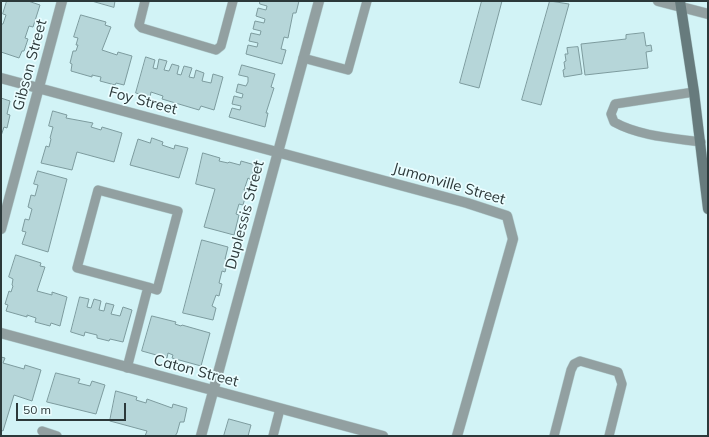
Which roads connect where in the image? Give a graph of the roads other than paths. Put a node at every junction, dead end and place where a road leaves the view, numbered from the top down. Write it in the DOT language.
graph roads {
  1 [pos="62,1"];
  2 [pos="145,1"];
  3 [pos="233,1"];
  4 [pos="319,1"];
  5 [pos="367,1"];
  6 [pos="658,1"];
  7 [pos="681,4"];
  8 [pos="708,14"];
  9 [pos="303,58"];
  10 [pos="1,78"];
  11 [pos="39,88"];
  12 [pos="694,92"];
  13 [pos="701,142"];
  14 [pos="277,154"];
  15 [pos="708,209"];
  16 [pos="1,229"];
  17 [pos="148,288"];
  18 [pos="1,333"];
  19 [pos="127,368"];
  20 [pos="213,391"];
  21 [pos="280,409"];
  22 [pos="42,431"];
  23 [pos="57,436"];
  24 [pos="200,436"];
  25 [pos="273,436"];
  26 [pos="383,436"];
  27 [pos="457,436"];
  28 [pos="554,436"];
  29 [pos="609,436"];
  1 -- 11 [label="street, Gibson Street"];
  2 -- 3 [label="lane"];
  4 -- 9 [label="street, Duplessis Street"];
  5 -- 9 [label="lane"];
  6 -- 7 [label="street"];
  7 -- 8 [label="street"];
  7 -- 12 [label="main road"];
  9 -- 14 [label="street, Duplessis Street"];
  10 -- 11 [label="street, Foy Street"];
  11 -- 14 [label="street, Foy Street"];
  11 -- 16 [label="street, Gibson Street"];
  12 -- 13 [label="main road"];
  12 -- 13 [label="lane"];
  13 -- 15 [label="main road"];
  14 -- 20 [label="street, Duplessis Street"];
  14 -- 27 [label="street, Jumonville Street"];
  17 -- 17 [label="lane"];
  17 -- 19 [label="lane"];
  18 -- 19 [label="street, Caton Street"];
  19 -- 20 [label="street, Caton Street"];
  20 -- 21 [label="street, Caton Street"];
  20 -- 24 [label="street, Duplessis Street"];
  21 -- 25 [label="lane"];
  21 -- 26 [label="street, Caton Street"];
  22 -- 23 [label="lane"];
  28 -- 29 [label="lane"];
}
